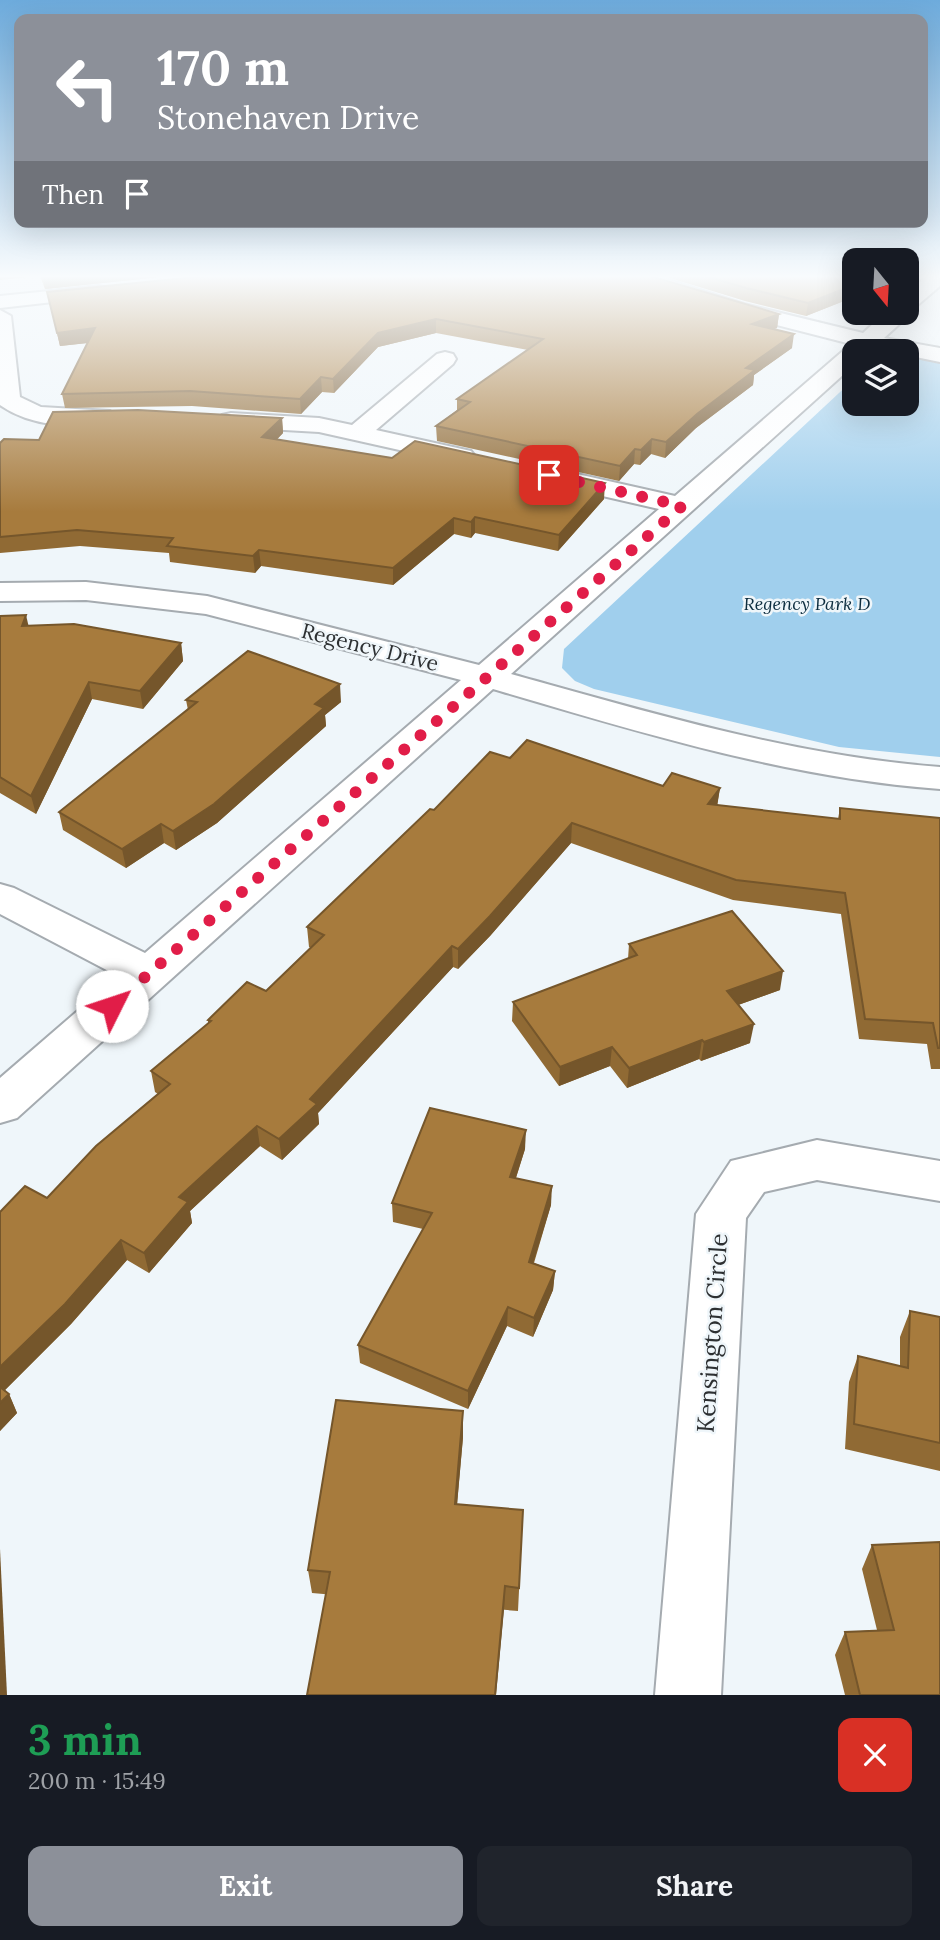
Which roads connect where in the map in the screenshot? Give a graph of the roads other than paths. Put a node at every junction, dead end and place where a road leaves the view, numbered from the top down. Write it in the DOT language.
graph roads {
  1 [pos="4,354"];
  2 [pos="445,359"];
  3 [pos="842,364"];
  4 [pos="127,415"];
  5 [pos="209,419"];
  6 [pos="357,433"];
  7 [pos="482,460"];
  8 [pos="536,472"];
  9 [pos="682,506"];
  10 [pos="0,592"];
  11 [pos="486,677"];
  12 [pos="940,778"];
  13 [pos="0,897"];
  14 [pos="150,974"];
  15 [pos="0,1105"];
  16 [pos="940,1181"];
  17 [pos="688,1695"];
  1 -- 4 [label="street"];
  2 -- 6 [label="street"];
  3 -- 9 [label="street"];
  5 -- 6 [label="street"];
  6 -- 7 [label="street"];
  8 -- 9 [label="street"];
  9 -- 11 [label="street"];
  10 -- 11 [label="street, Regency Drive"];
  11 -- 12 [label="street, Regency Drive"];
  11 -- 14 [label="street"];
  13 -- 14 [label="street"];
  14 -- 15 [label="street"];
  16 -- 17 [label="street, Kensington Circle"];
}
